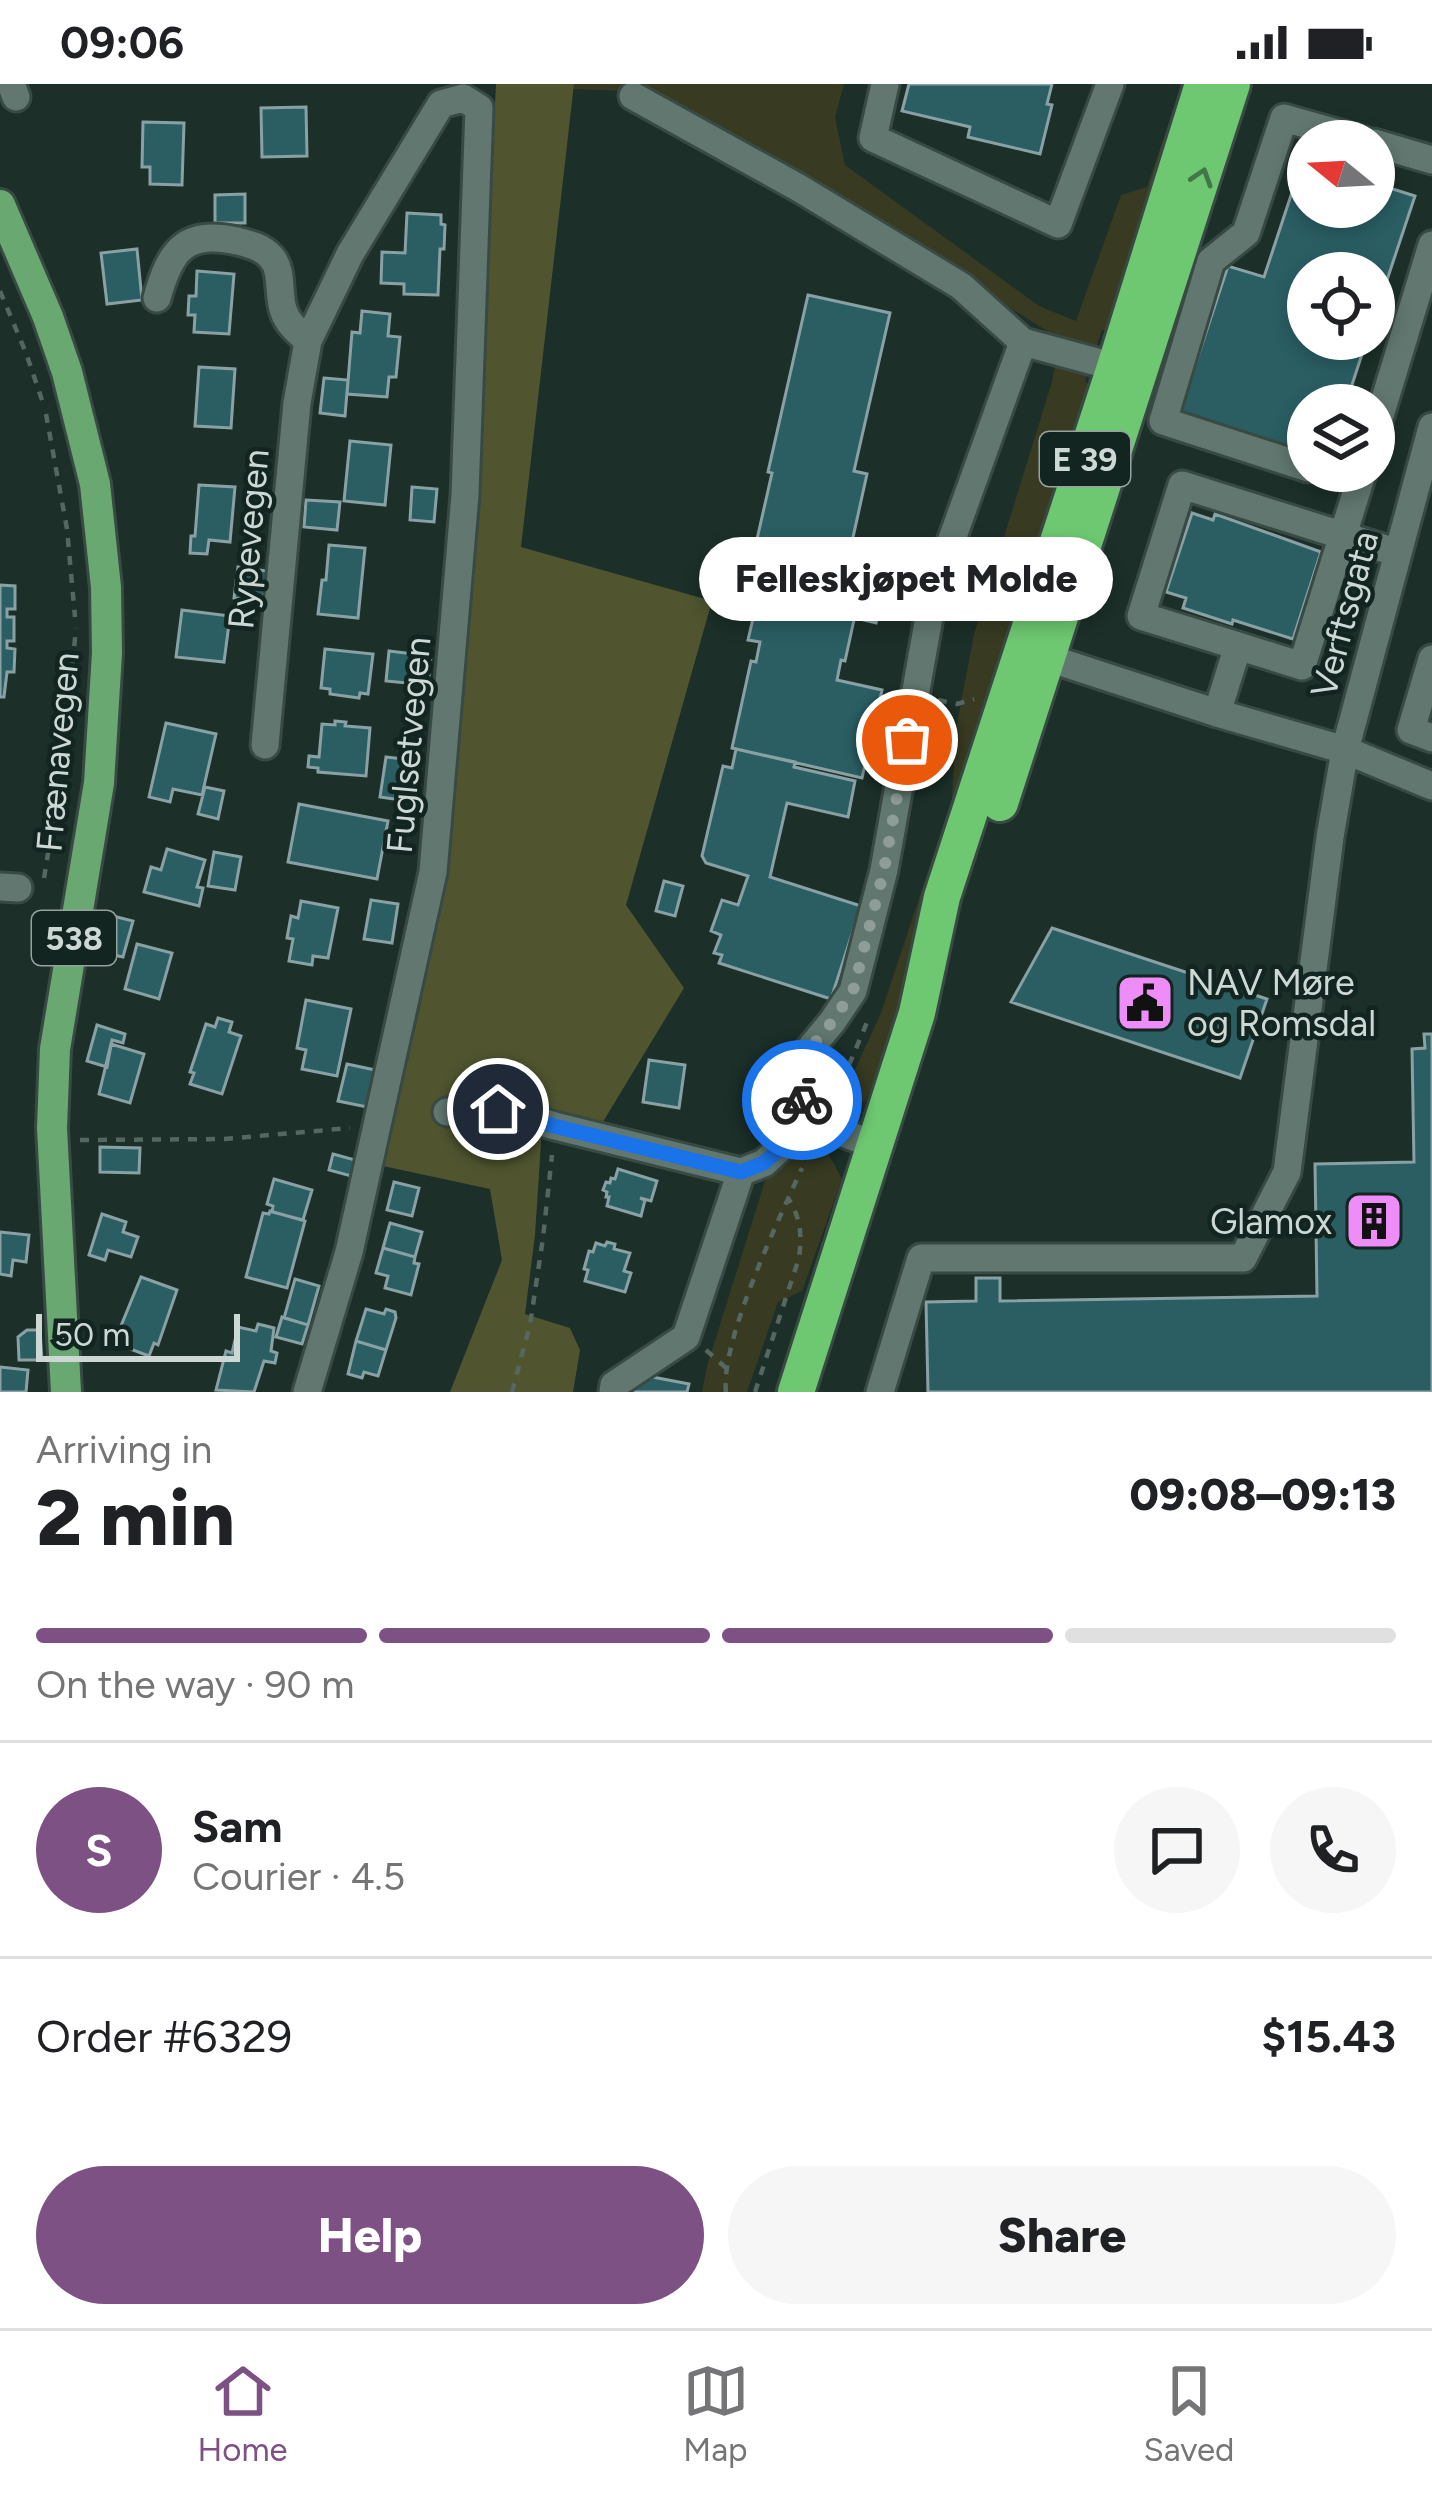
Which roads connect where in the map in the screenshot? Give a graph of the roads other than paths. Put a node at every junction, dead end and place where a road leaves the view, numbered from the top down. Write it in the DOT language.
graph roads {
  1 [pos="884,84"];
  2 [pos="1110,84"];
  3 [pos="1203,84"];
  4 [pos="1232,84"];
  5 [pos="633,96"];
  6 [pos="464,98"];
  7 [pos="1291,120"];
  8 [pos="1395,149"];
  9 [pos="1432,160"];
  10 [pos="0,205"];
  11 [pos="1432,245"];
  12 [pos="157,298"];
  13 [pos="308,341"];
  14 [pos="1023,342"];
  15 [pos="1127,370"];
  16 [pos="1390,384"];
  17 [pos="1432,427"];
  18 [pos="1287,461"];
  19 [pos="1427,463"];
  20 [pos="1356,492"];
  21 [pos="1342,536"];
  22 [pos="1398,553"];
  23 [pos="1238,646"];
  24 [pos="1035,654"];
  25 [pos="1432,659"];
  26 [pos="1217,713"];
  27 [pos="1432,738"];
  28 [pos="265,745"];
  29 [pos="1345,750"];
  30 [pos="1432,786"];
  31 [pos="447,1112"];
  32 [pos="822,1125"];
  33 [pos="875,1144"];
  34 [pos="741,1172"];
  35 [pos="66,1392"];
  36 [pos="307,1392"];
  37 [pos="613,1392"];
  38 [pos="796,1392"];
  39 [pos="880,1392"];
  1 -- 2 [label="street"];
  3 -- 15 [label="highway, E 39"];
  15 -- 4 [label="highway, E 39, one-way"];
  5 -- 14 [label="street"];
  6 -- 13 [label="street, Rypevegen"];
  6 -- 36 [label="street, Fuglsetvegen"];
  7 -- 18 [label="street"];
  8 -- 9 [label="street"];
  10 -- 35 [label="main road, Frænavegen / 538"];
  11 -- 16 [label="street"];
  12 -- 13 [label="street"];
  13 -- 28 [label="street, Rypevegen"];
  14 -- 15 [label="street"];
  14 -- 32 [label="street"];
  15 -- 24 [label="highway, E 39"];
  17 -- 19 [label="street, Verftsgata"];
  19 -- 22 [label="street, Verftsgata"];
  20 -- 21 [label="street"];
  21 -- 22 [label="street"];
  21 -- 23 [label="street"];
  21 -- 23 [label="street"];
  22 -- 29 [label="street, Verftsgata"];
  23 -- 26 [label="street"];
  24 -- 26 [label="street"];
  24 -- 33 [label="highway, E 39"];
  25 -- 27 [label="street"];
  26 -- 29 [label="street"];
  29 -- 30 [label="street"];
  29 -- 39 [label="street, Verftsgata"];
  31 -- 34 [label="street"];
  32 -- 33 [label="street"];
  32 -- 34 [label="street"];
  33 -- 38 [label="highway, E 39"];
  34 -- 37 [label="street"];
}
